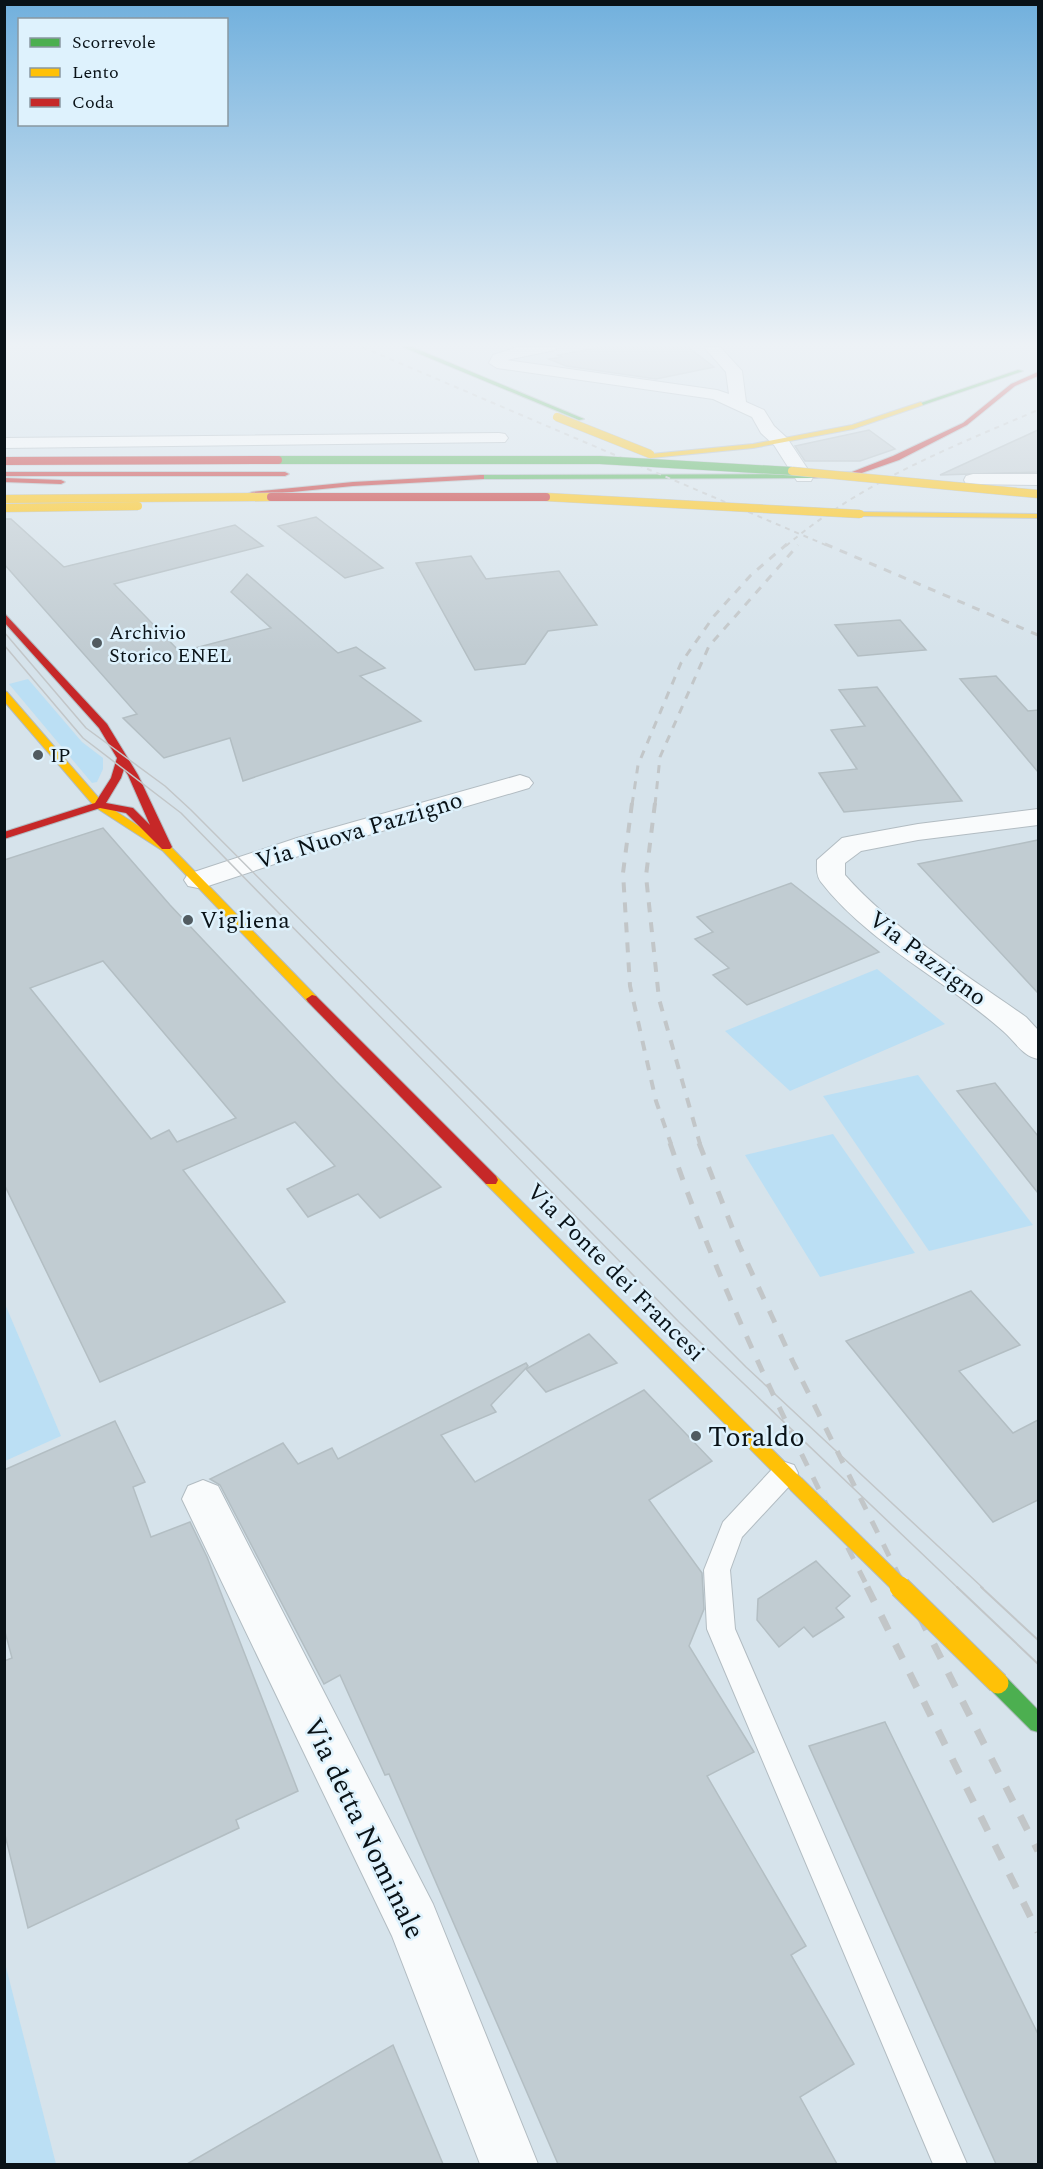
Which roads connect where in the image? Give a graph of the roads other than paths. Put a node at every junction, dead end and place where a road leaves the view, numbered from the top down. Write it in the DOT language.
graph roads {
  1 [pos="636,448"];
  2 [pos="660,448"];
  3 [pos="728,448"];
  4 [pos="785,448"];
  5 [pos="913,448"];
  6 [pos="4,460"];
  7 [pos="552,464"];
  8 [pos="4,467"];
  9 [pos="786,470"];
  10 [pos="4,474"];
  11 [pos="634,475"];
  12 [pos="804,477"];
  13 [pos="4,480"];
  14 [pos="973,480"];
  15 [pos="1038,480"];
  16 [pos="818,490"];
  17 [pos="788,491"];
  18 [pos="1038,494"];
  19 [pos="833,498"];
  20 [pos="4,499"];
  21 [pos="910,500"];
  22 [pos="1038,504"];
  23 [pos="4,508"];
  24 [pos="1038,509"];
  25 [pos="568,513"];
  26 [pos="860,514"];
  27 [pos="148,516"];
  28 [pos="1038,516"];
  29 [pos="4,517"];
  30 [pos="4,616"];
  31 [pos="4,694"];
  32 [pos="123,757"];
  33 [pos="520,783"];
  34 [pos="99,805"];
  35 [pos="1038,817"];
  36 [pos="4,836"];
  37 [pos="166,847"];
  38 [pos="198,880"];
  39 [pos="1038,1049"];
  40 [pos="791,1478"];
  41 [pos="203,1499"];
  42 [pos="1038,1723"];
  43 [pos="509,2164"];
  44 [pos="950,2164"];
  1 -- 17 [label="main road, bridge"];
  2 -- 16 [label="main road, bridge"];
  3 -- 7 [label="main road"];
  4 -- 12 [label="street"];
  5 -- 12 [label="main road"];
  6 -- 9 [label="main road, bridge"];
  7 -- 8 [label="main road"];
  7 -- 10 [label="main road"];
  9 -- 13 [label="main road, bridge"];
  9 -- 18 [label="main road, bridge"];
  11 -- 12 [label="main road"];
  11 -- 23 [label="main road"];
  11 -- 23 [label="main road, bridge"];
  14 -- 15 [label="street"];
  19 -- 24 [label="main road"];
  20 -- 26 [label="main road, bridge"];
  21 -- 22 [label="main road"];
  25 -- 26 [label="main road, bridge"];
  26 -- 28 [label="main road"];
  27 -- 29 [label="main road"];
  30 -- 32 [label="main road"];
  31 -- 34 [label="main road"];
  32 -- 34 [label="main road"];
  32 -- 37 [label="main road"];
  33 -- 38 [label="street, Via Nuova Pazzigno"];
  34 -- 36 [label="main road"];
  34 -- 37 [label="main road"];
  35 -- 39 [label="street, Via Pazzigno"];
  37 -- 38 [label="main road, Via Ponte dei Francesi"];
  38 -- 40 [label="main road, Via Ponte dei Francesi"];
  40 -- 42 [label="main road, Via Ponte dei Francesi, bridge"];
  40 -- 44 [label="lane"];
  41 -- 43 [label="street, Via detta Nominale"];
}
